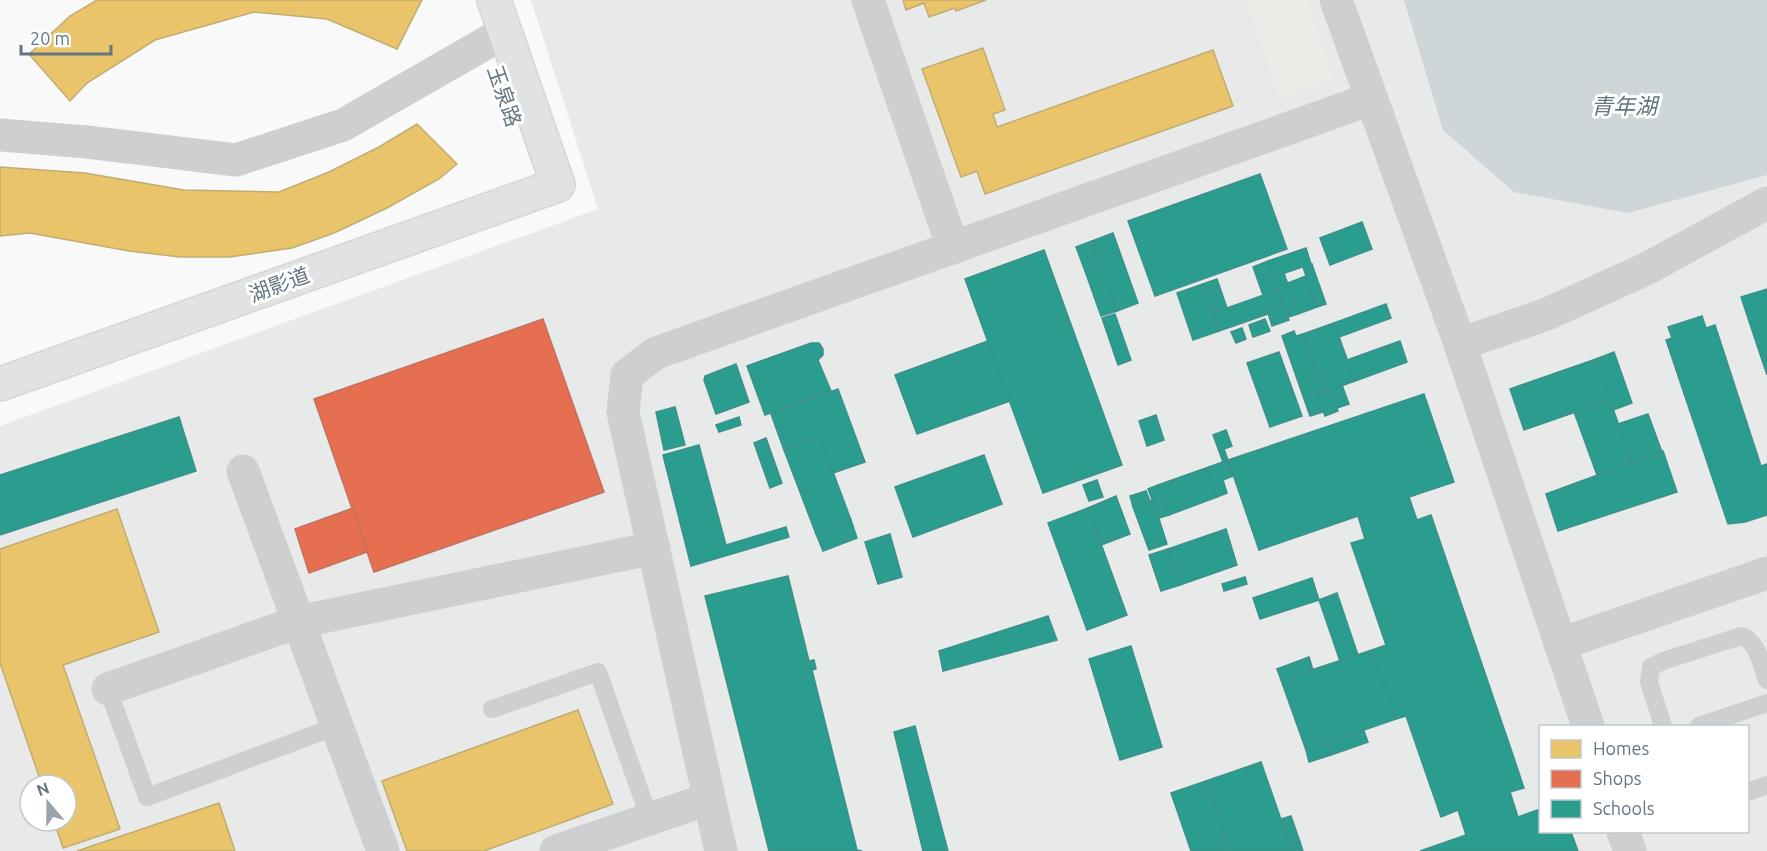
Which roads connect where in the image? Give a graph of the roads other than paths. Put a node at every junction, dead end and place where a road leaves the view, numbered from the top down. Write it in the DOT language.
graph roads {
  1 [pos="473,0"];
  2 [pos="494,0"];
  3 [pos="868,0"];
  4 [pos="1336,0"];
  5 [pos="496,38"];
  6 [pos="1371,99"];
  7 [pos="0,135"];
  8 [pos="548,189"];
  9 [pos="1767,203"];
  10 [pos="953,248"];
  11 [pos="1460,344"];
  12 [pos="0,384"];
  13 [pos="243,471"];
  14 [pos="654,548"];
  15 [pos="1767,573"];
  16 [pos="298,622"];
  17 [pos="1560,644"];
  18 [pos="1767,680"];
  19 [pos="108,689"];
  20 [pos="1767,704"];
  21 [pos="492,709"];
  22 [pos="1588,725"];
  23 [pos="1663,725"];
  24 [pos="1702,725"];
  25 [pos="337,726"];
  26 [pos="1767,785"];
  27 [pos="1749,792"];
  28 [pos="708,799"];
  29 [pos="650,820"];
  30 [pos="1624,833"];
  31 [pos="383,851"];
  32 [pos="556,851"];
  33 [pos="721,851"];
  34 [pos="1630,851"];
  1 -- 5 [label="street, 玉泉路"];
  2 -- 5 [label="street, 玉泉路"];
  3 -- 10 [label="street"];
  4 -- 6 [label="street"];
  5 -- 7 [label="street"];
  5 -- 8 [label="street, 玉泉路"];
  6 -- 10 [label="street"];
  6 -- 11 [label="street"];
  8 -- 12 [label="street, 湖影道"];
  9 -- 11 [label="street"];
  10 -- 14 [label="street"];
  11 -- 17 [label="street"];
  13 -- 16 [label="street"];
  14 -- 16 [label="street"];
  14 -- 28 [label="street"];
  15 -- 17 [label="street"];
  16 -- 19 [label="street"];
  16 -- 25 [label="street"];
  17 -- 22 [label="street"];
  18 -- 23 [label="lane"];
  19 -- 25 [label="lane"];
  20 -- 24 [label="lane"];
  21 -- 29 [label="lane"];
  25 -- 31 [label="street"];
  26 -- 27 [label="lane"];
  28 -- 29 [label="street"];
  28 -- 33 [label="street"];
  29 -- 32 [label="street"];
  30 -- 34 [label="street"];
}
